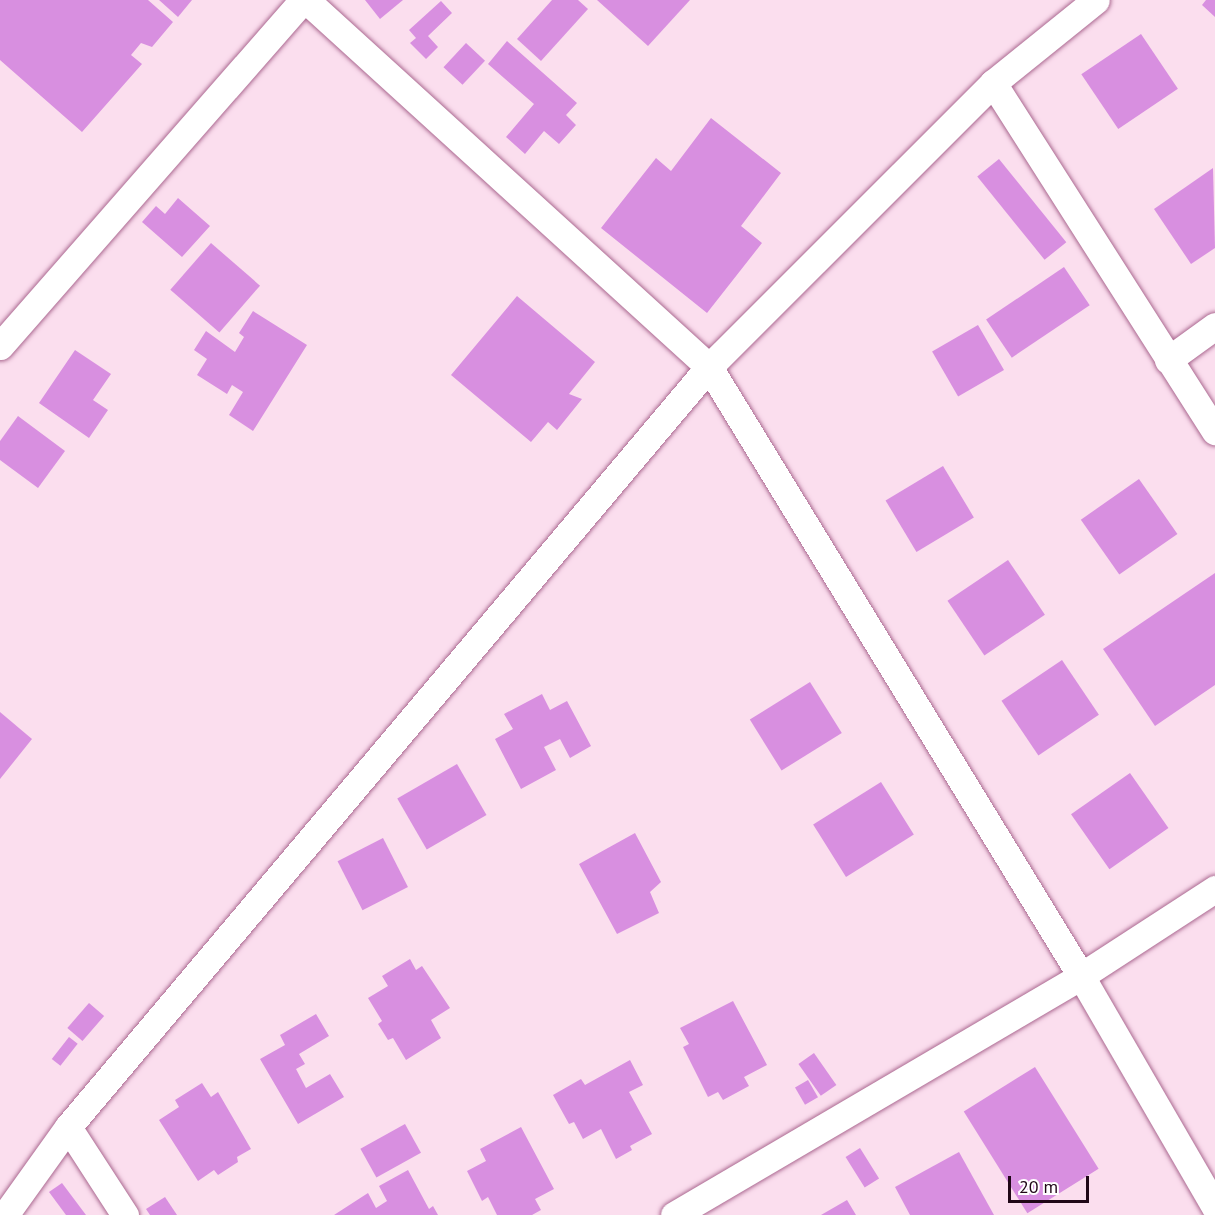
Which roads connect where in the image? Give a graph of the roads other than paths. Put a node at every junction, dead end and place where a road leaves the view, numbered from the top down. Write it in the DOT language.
graph roads {
  1 [pos="304,0"];
  2 [pos="1096,0"];
  3 [pos="993,83"];
  4 [pos="1215,326"];
  5 [pos="0,346"];
  6 [pos="1168,360"];
  7 [pos="709,367"];
  8 [pos="1215,431"];
  9 [pos="1215,889"];
  10 [pos="1081,976"];
  11 [pos="68,1126"];
  12 [pos="1215,1207"];
  13 [pos="5,1215"];
  14 [pos="125,1215"];
  15 [pos="674,1215"];
  1 -- 5 [label="street"];
  1 -- 7 [label="street"];
  2 -- 3 [label="street"];
  3 -- 6 [label="street"];
  3 -- 7 [label="street"];
  4 -- 6 [label="street"];
  6 -- 8 [label="street"];
  7 -- 10 [label="street"];
  7 -- 11 [label="street"];
  9 -- 10 [label="street"];
  10 -- 12 [label="street"];
  10 -- 15 [label="street"];
  11 -- 13 [label="street"];
  11 -- 14 [label="street"];
}
